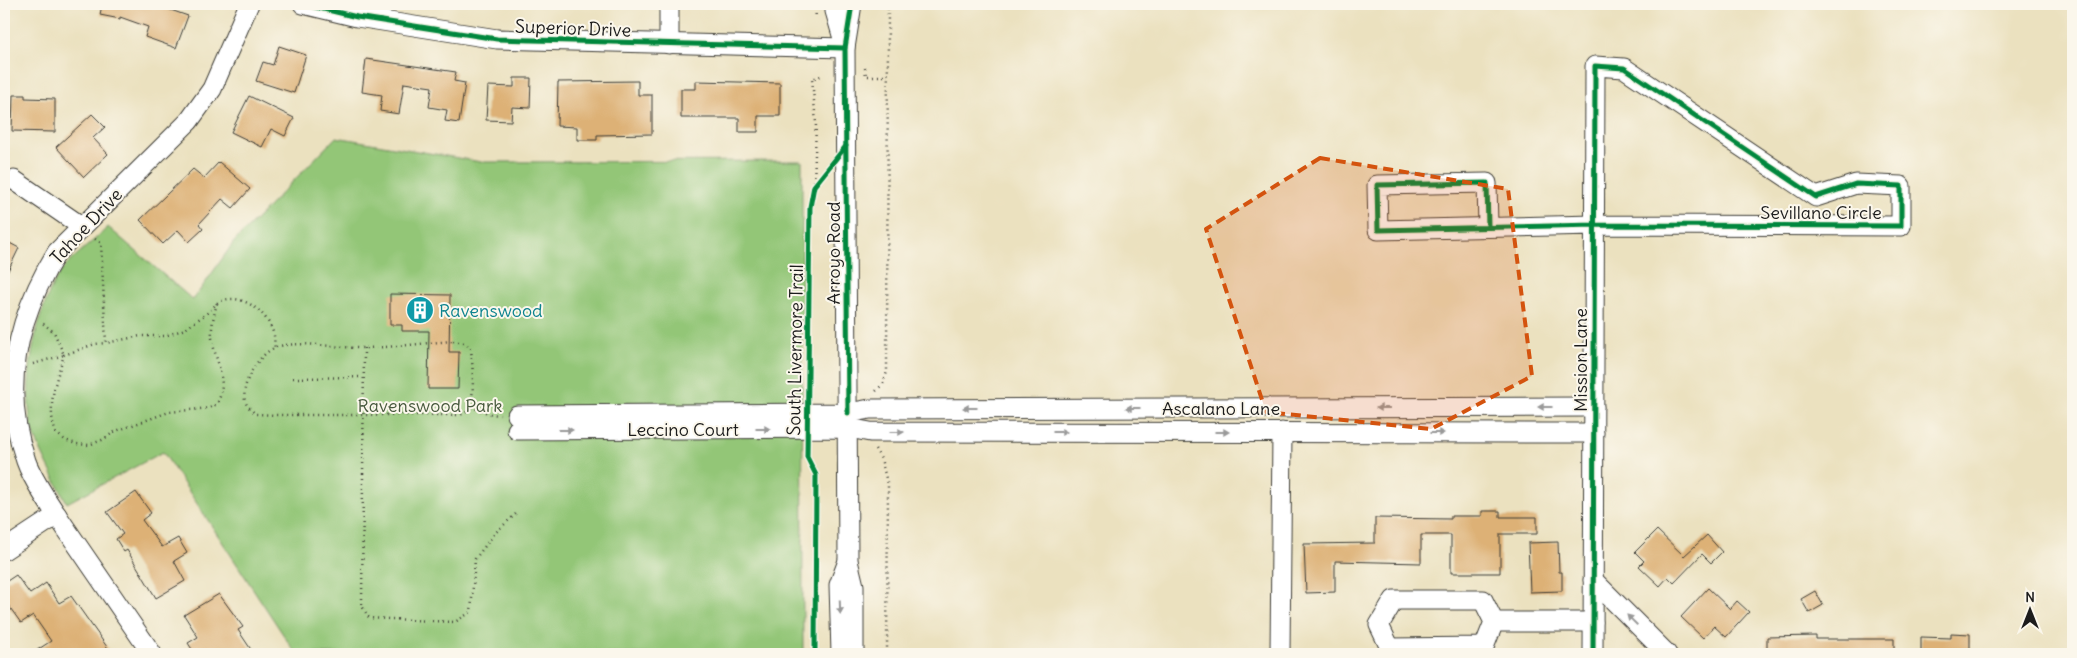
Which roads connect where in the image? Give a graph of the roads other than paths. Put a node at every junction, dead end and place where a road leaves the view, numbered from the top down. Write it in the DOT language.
graph roads {
  1 [pos="249,4"];
  2 [pos="303,4"];
  3 [pos="669,4"];
  4 [pos="835,4"];
  5 [pos="852,4"];
  6 [pos="357,10"];
  7 [pos="669,44"];
  8 [pos="845,48"];
  9 [pos="1595,66"];
  10 [pos="14,180"];
  11 [pos="1816,197"];
  12 [pos="1595,225"];
  13 [pos="81,226"];
  14 [pos="1802,226"];
  15 [pos="1488,227"];
  16 [pos="1594,407"];
  17 [pos="848,421"];
  18 [pos="517,423"];
  19 [pos="1282,432"];
  20 [pos="1594,433"];
  21 [pos="56,515"];
  22 [pos="4,550"];
  23 [pos="848,561"];
  24 [pos="1593,580"];
  25 [pos="1494,622"];
  26 [pos="1593,622"];
  27 [pos="152,654"];
  28 [pos="841,654"];
  29 [pos="854,654"];
  30 [pos="1280,654"];
  31 [pos="1593,654"];
  32 [pos="1667,654"];
  1 -- 13 [label="street, Tahoe Drive"];
  2 -- 6 [label="street, Superior Drive"];
  3 -- 7 [label="street"];
  4 -- 8 [label="street, Arroyo Road"];
  5 -- 8 [label="street, Arroyo Road"];
  6 -- 7 [label="street, Superior Drive"];
  7 -- 8 [label="street, Superior Drive"];
  8 -- 17 [label="street, Arroyo Road"];
  9 -- 11 [label="street, Sevillano Circle"];
  9 -- 12 [label="street, Mission Lane"];
  10 -- 13 [label="street"];
  11 -- 14 [label="street, Sevillano Circle"];
  11 -- 14 [label="street, Sevillano Circle"];
  12 -- 14 [label="street, Sevillano Circle"];
  12 -- 15 [label="street, Sevillano Circle"];
  12 -- 16 [label="street, Mission Lane"];
  13 -- 21 [label="street, Tahoe Drive"];
  15 -- 15 [label="street, Sevillano Circle"];
  16 -- 17 [label="street, Ascalano Lane, one-way"];
  16 -- 20 [label="street, Mission Lane"];
  17 -- 18 [label="street, Leccino Court"];
  17 -- 19 [label="street, Ascalano Lane, one-way"];
  17 -- 23 [label="street, Arroyo Road"];
  19 -- 20 [label="street, Ascalano Lane, one-way"];
  19 -- 30 [label="street"];
  20 -- 24 [label="street, Mission Lane"];
  21 -- 22 [label="street"];
  21 -- 27 [label="street, Tahoe Drive"];
  23 -- 28 [label="street, Arroyo Road, one-way"];
  23 -- 29 [label="street, Arroyo Road"];
  24 -- 26 [label="street, Mission Lane"];
  32 -- 24 [label="street, one-way"];
  25 -- 25 [label="street"];
  25 -- 26 [label="street"];
  26 -- 31 [label="street, Mission Lane"];
}
